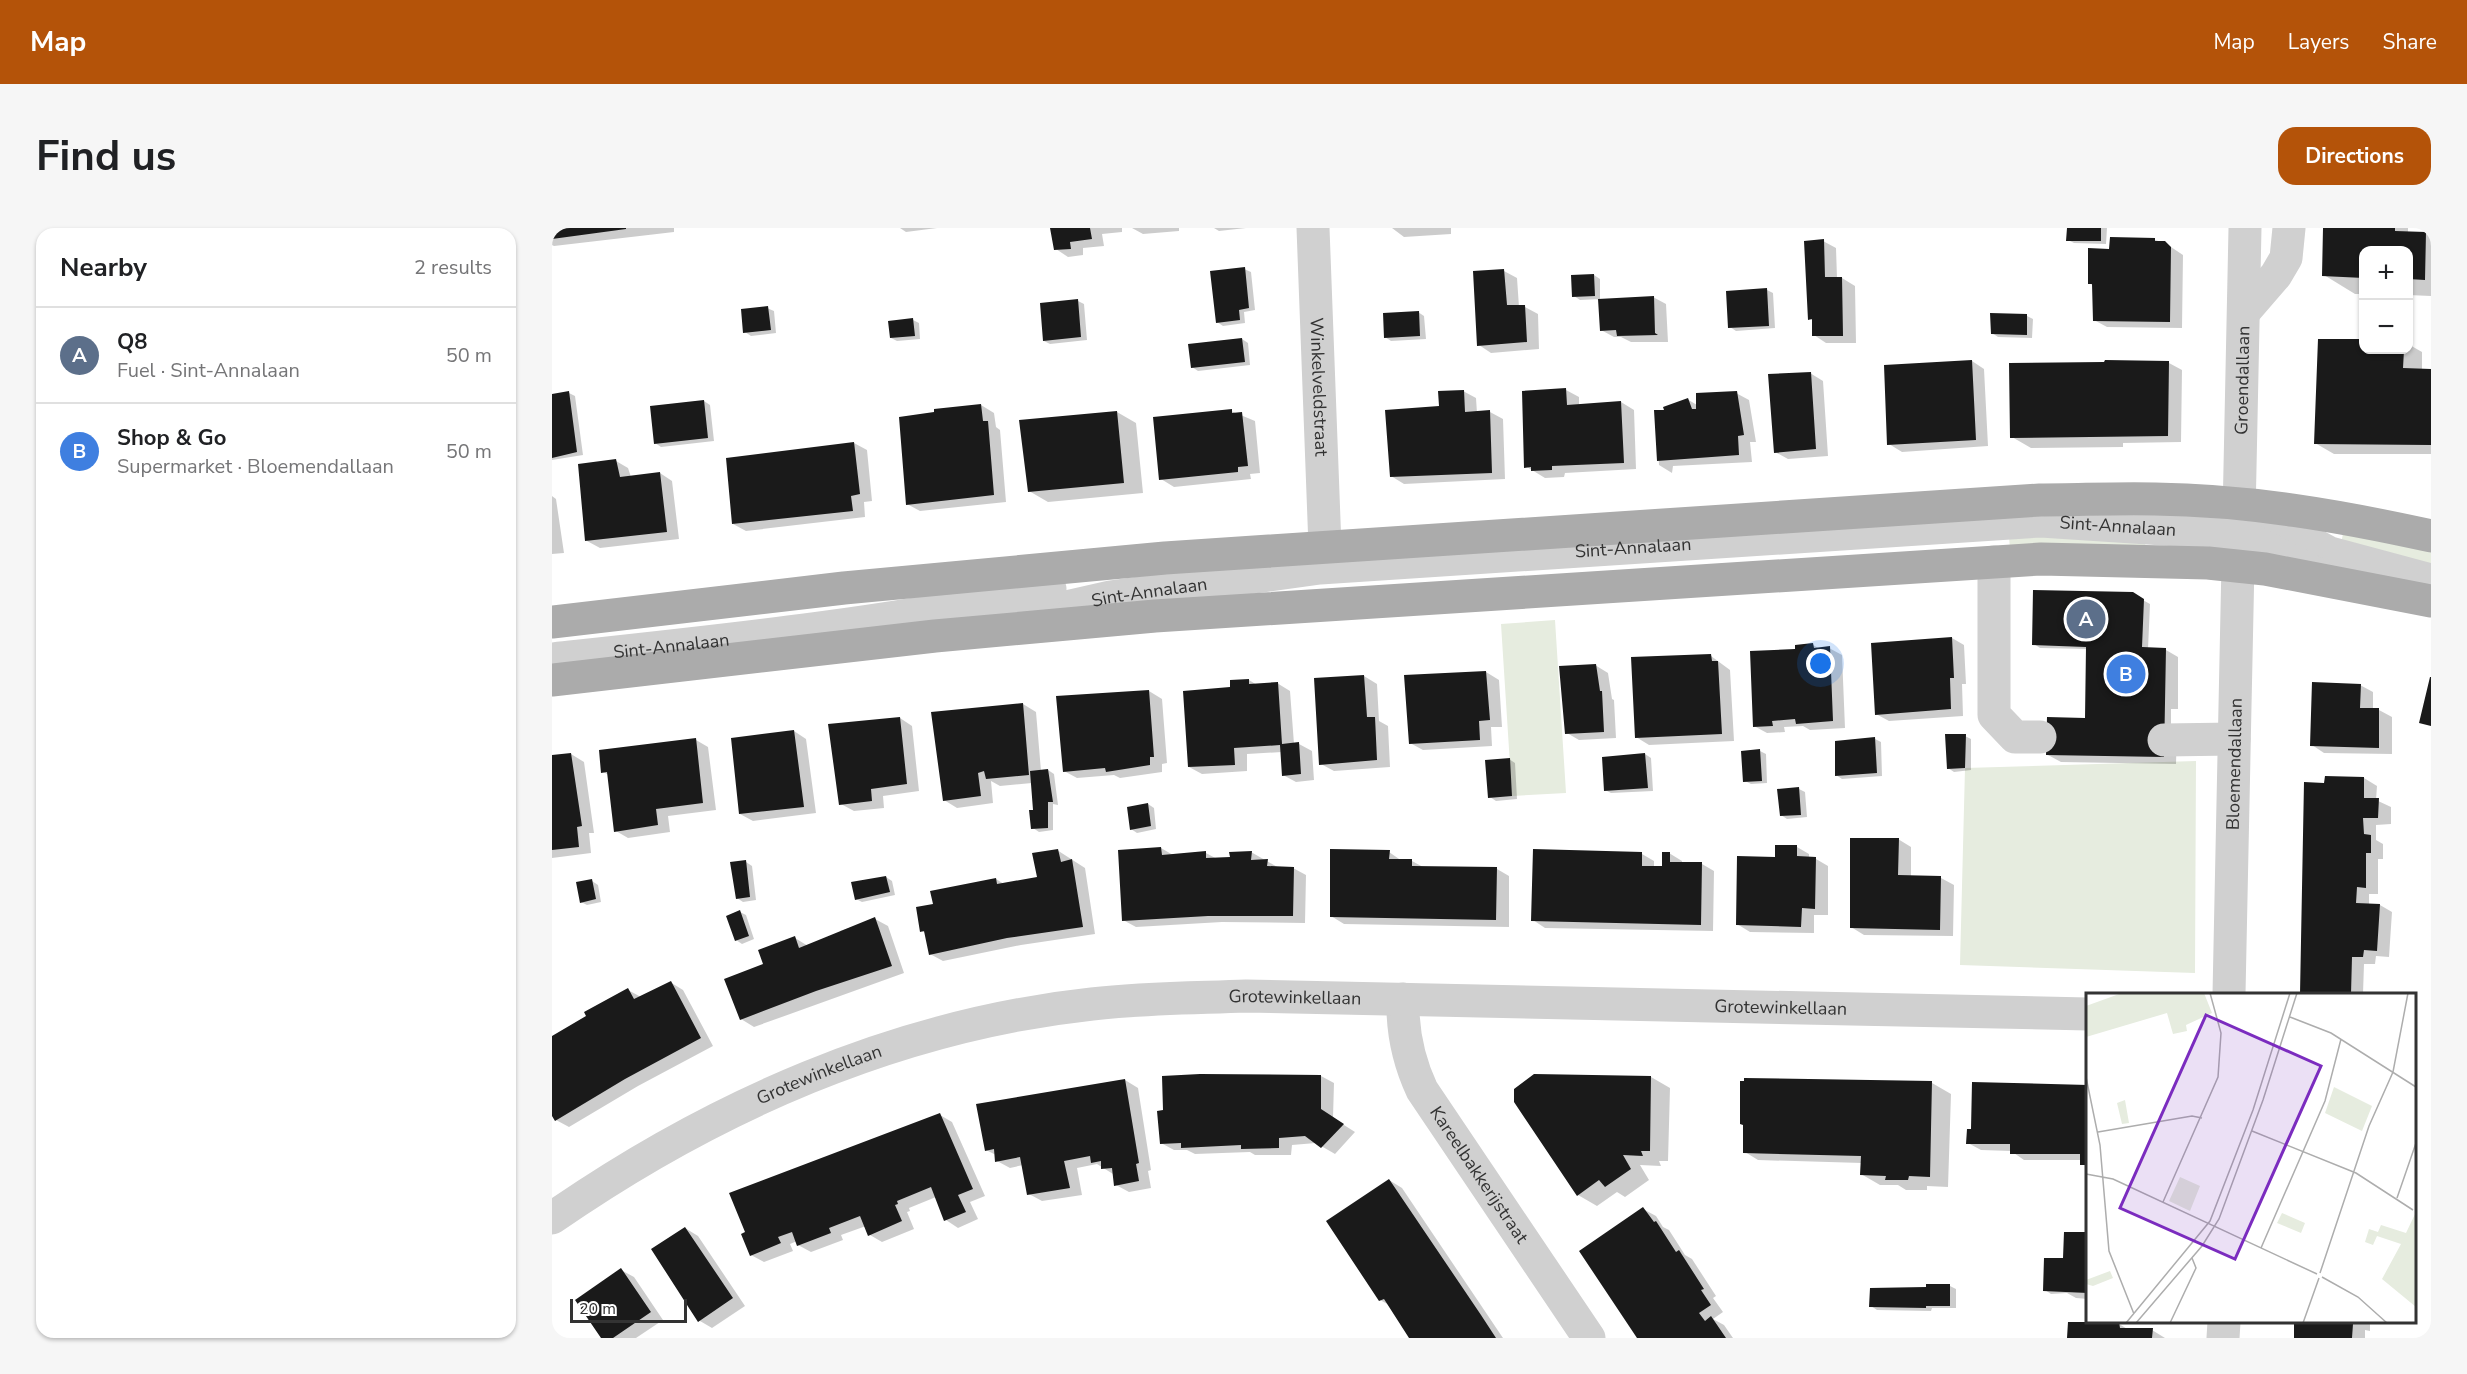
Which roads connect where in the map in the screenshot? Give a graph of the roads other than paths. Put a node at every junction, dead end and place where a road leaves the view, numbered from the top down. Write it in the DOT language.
graph roads {
  1 [pos="1313,228"];
  2 [pos="2245,228"];
  3 [pos="2289,228"];
  4 [pos="2244,312"];
  5 [pos="2240,519"];
  6 [pos="2431,536"];
  7 [pos="1325,547"];
  8 [pos="1288,549"];
  9 [pos="1994,562"];
  10 [pos="2239,566"];
  11 [pos="2326,579"];
  12 [pos="2431,580"];
  13 [pos="2431,601"];
  14 [pos="552,622"];
  15 [pos="934,636"];
  16 [pos="552,659"];
  17 [pos="552,680"];
  18 [pos="2040,736"];
  19 [pos="2234,739"];
  20 [pos="2164,740"];
  21 [pos="2229,993"];
  22 [pos="1403,999"];
  23 [pos="2086,1014"];
  24 [pos="552,1218"];
  25 [pos="2224,1323"];
  26 [pos="1589,1338"];
  27 [pos="2223,1338"];
  1 -- 7 [label="street, Winkelveldstraat"];
  2 -- 4 [label="street, Groendallaan"];
  3 -- 4 [label="street"];
  4 -- 5 [label="street, Groendallaan"];
  5 -- 6 [label="main road, Sint-Annalaan"];
  5 -- 7 [label="main road, Sint-Annalaan"];
  5 -- 10 [label="street, Bloemendallaan"];
  5 -- 11 [label="street, Sint-Annalaan"];
  5 -- 12 [label="street, Sint-Annalaan"];
  5 -- 15 [label="street, Sint-Annalaan"];
  7 -- 8 [label="main road, Sint-Annalaan"];
  8 -- 14 [label="main road, Sint-Annalaan"];
  8 -- 16 [label="street, Sint-Annalaan"];
  9 -- 10 [label="main road, Sint-Annalaan"];
  9 -- 15 [label="main road, Sint-Annalaan"];
  9 -- 18 [label="street"];
  10 -- 11 [label="main road, Sint-Annalaan"];
  10 -- 19 [label="street, Bloemendallaan"];
  11 -- 13 [label="main road, Sint-Annalaan"];
  15 -- 17 [label="main road, Sint-Annalaan"];
  19 -- 20 [label="street"];
  19 -- 21 [label="street, Bloemendallaan"];
  22 -- 23 [label="street, Grotewinkellaan"];
  22 -- 24 [label="street, Grotewinkellaan"];
  22 -- 26 [label="street, Kareelbakkerijstraat"];
  25 -- 27 [label="street"];
}
